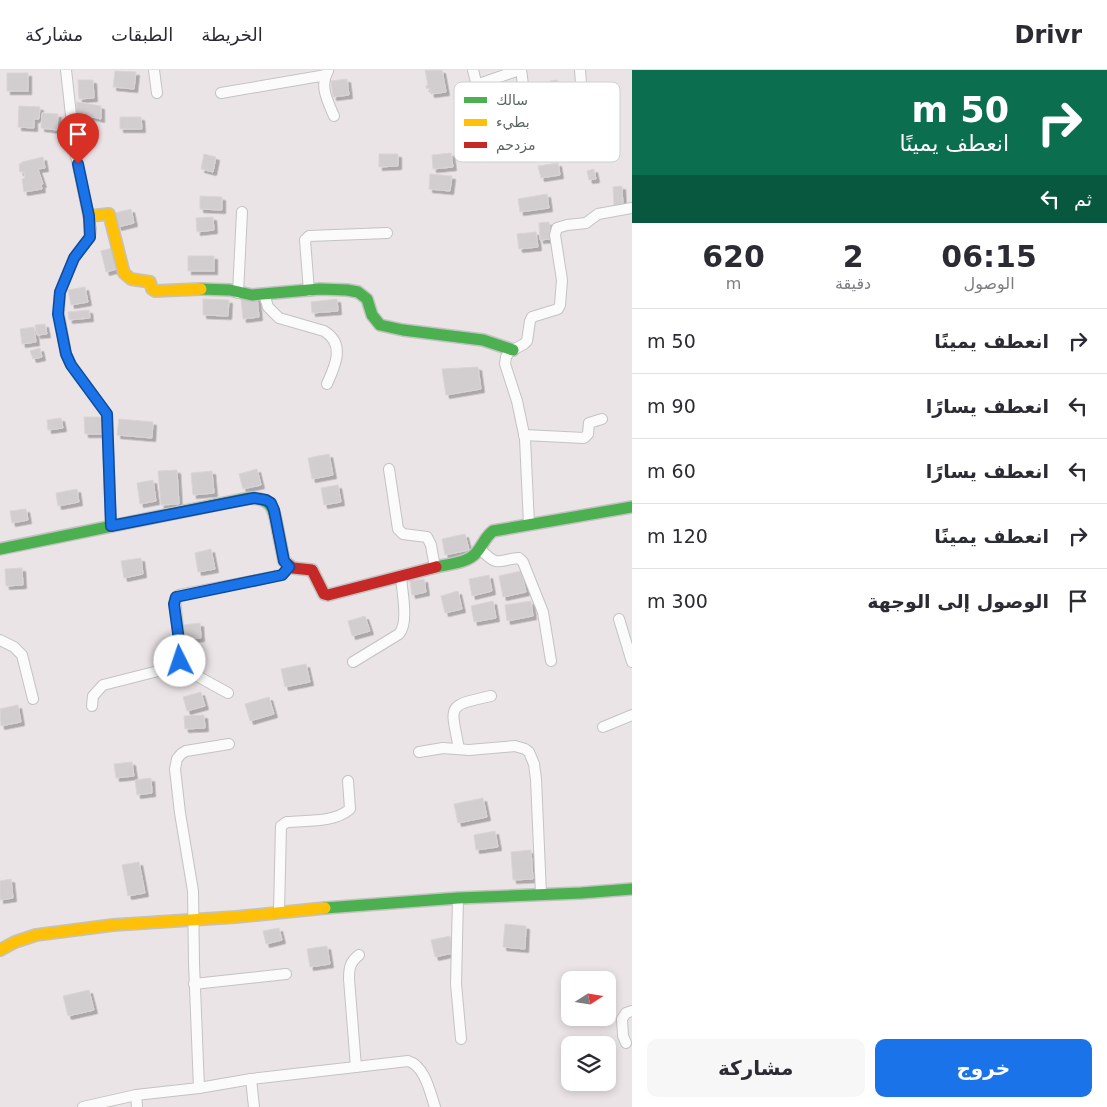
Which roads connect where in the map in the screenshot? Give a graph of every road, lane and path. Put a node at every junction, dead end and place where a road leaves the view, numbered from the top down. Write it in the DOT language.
graph roads {
  1 [pos="66,70"];
  2 [pos="154,70"];
  3 [pos="520,70"];
  4 [pos="328,72"];
  5 [pos="486,82"];
  6 [pos="157,93"];
  7 [pos="221,93"];
  8 [pos="334,116"];
  9 [pos="632,208"];
  10 [pos="242,212"];
  11 [pos="89,216"];
  12 [pos="387,233"];
  13 [pos="309,291"];
  14 [pos="238,293"];
  15 [pos="264,294"];
  16 [pos="513,350"];
  17 [pos="326,384"];
  18 [pos="602,419"];
  19 [pos="524,435"];
  20 [pos="389,469"];
  21 [pos="632,507"];
  22 [pos="529,524"];
  23 [pos="111,526"];
  24 [pos="0,548"];
  25 [pos="480,550"];
  26 [pos="289,567"];
  27 [pos="435,568"];
  28 [pos="401,577"];
  29 [pos="619,619"];
  30 [pos="0,640"];
  31 [pos="181,655"];
  32 [pos="551,661"];
  33 [pos="354,662"];
  34 [pos="632,662"];
  35 [pos="228,693"];
  36 [pos="491,696"];
  37 [pos="33,700"];
  38 [pos="92,706"];
  39 [pos="632,715"];
  40 [pos="603,727"];
  41 [pos="229,744"];
  42 [pos="459,749"];
  43 [pos="419,752"];
  44 [pos="348,781"];
  45 [pos="632,889"];
  46 [pos="541,894"];
  47 [pos="458,898"];
  48 [pos="279,912"];
  49 [pos="194,919"];
  50 [pos="0,950"];
  51 [pos="359,955"];
  52 [pos="286,974"];
  53 [pos="194,984"];
  54 [pos="632,1011"];
  55 [pos="461,1040"];
  56 [pos="626,1043"];
  57 [pos="356,1067"];
  58 [pos="251,1079"];
  59 [pos="199,1088"];
  60 [pos="136,1096"];
  61 [pos="83,1107"];
  62 [pos="137,1107"];
  63 [pos="254,1107"];
  64 [pos="435,1107"];
  1 -- 11 [label="street"];
  2 -- 6 [label="street"];
  3 -- 5 [label="street"];
  4 -- 7 [label="street"];
  4 -- 8 [label="street"];
  9 -- 16 [label="street"];
  10 -- 14 [label="street"];
  11 -- 14 [label="street"];
  11 -- 23 [label="street"];
  12 -- 13 [label="street"];
  13 -- 15 [label="street"];
  13 -- 16 [label="street"];
  14 -- 15 [label="street"];
  15 -- 17 [label="street"];
  16 -- 19 [label="street"];
  18 -- 19 [label="street"];
  19 -- 22 [label="street"];
  20 -- 27 [label="street"];
  21 -- 22 [label="street"];
  22 -- 25 [label="street"];
  23 -- 24 [label="street"];
  23 -- 26 [label="street"];
  25 -- 27 [label="street"];
  25 -- 32 [label="street"];
  26 -- 28 [label="street"];
  26 -- 31 [label="street"];
  27 -- 28 [label="street"];
  28 -- 33 [label="street"];
  29 -- 34 [label="street"];
  30 -- 37 [label="street"];
  31 -- 35 [label="street"];
  31 -- 38 [label="street"];
  36 -- 42 [label="street"];
  39 -- 40 [label="street"];
  41 -- 49 [label="street"];
  42 -- 43 [label="street"];
  42 -- 46 [label="street"];
  44 -- 48 [label="street"];
  45 -- 46 [label="street"];
  46 -- 47 [label="street"];
  47 -- 48 [label="street"];
  47 -- 55 [label="street"];
  48 -- 49 [label="street"];
  49 -- 50 [label="street"];
  49 -- 53 [label="street"];
  51 -- 57 [label="street"];
  52 -- 53 [label="street"];
  53 -- 59 [label="street"];
  54 -- 56 [label="street"];
  57 -- 58 [label="street"];
  57 -- 64 [label="street"];
  58 -- 59 [label="street"];
  58 -- 63 [label="street"];
  59 -- 60 [label="street"];
  60 -- 61 [label="street"];
  60 -- 62 [label="street"];
}
